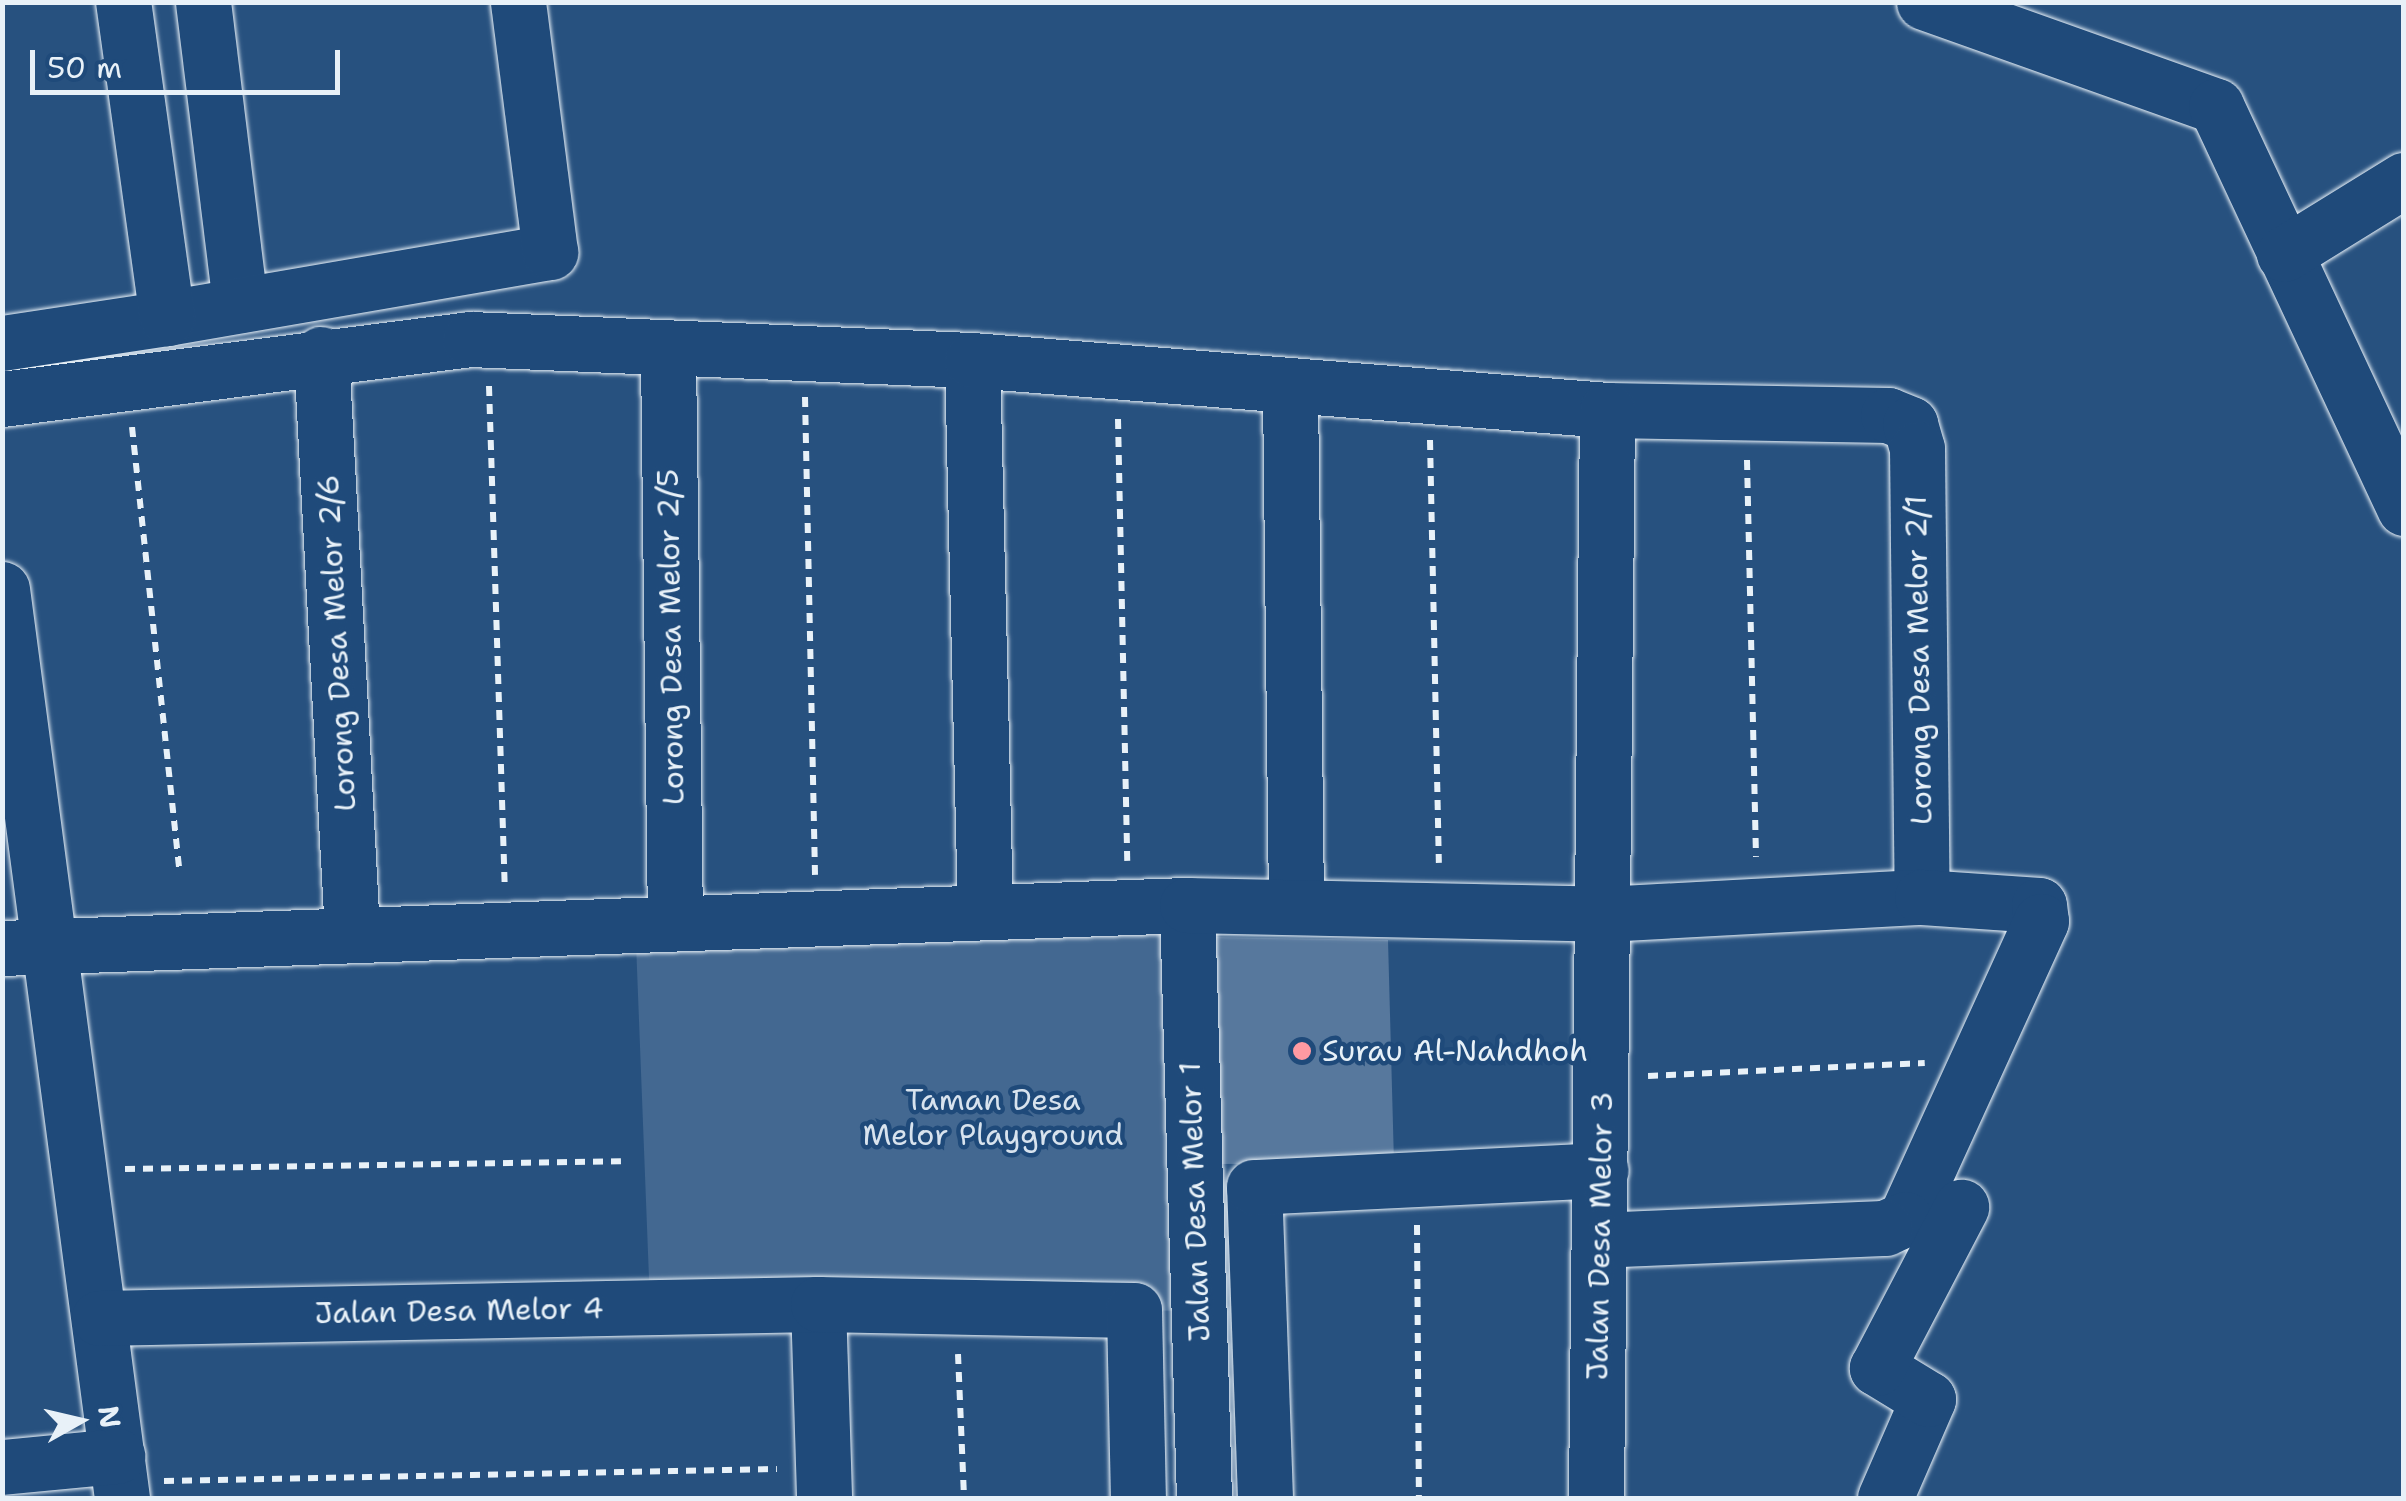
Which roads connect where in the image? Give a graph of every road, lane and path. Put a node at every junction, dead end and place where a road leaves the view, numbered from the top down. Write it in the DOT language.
graph roads {
  1 [pos="123,2"];
  2 [pos="202,2"];
  3 [pos="518,2"];
  4 [pos="1924,2"];
  5 [pos="2404,180"];
  6 [pos="2284,254"];
  7 [pos="240,305"];
  8 [pos="167,318"];
  9 [pos="487,340"];
  10 [pos="2,343"];
  11 [pos="668,353"];
  12 [pos="321,354"];
  13 [pos="804,356"];
  14 [pos="972,360"];
  15 [pos="1117,374"];
  16 [pos="127,382"];
  17 [pos="1290,390"];
  18 [pos="2,399"];
  19 [pos="1429,399"];
  20 [pos="1607,410"];
  21 [pos="1746,414"];
  22 [pos="2404,508"];
  23 [pos="2,589"];
  24 [pos="179,868"];
  25 [pos="1922,897"];
  26 [pos="1296,903"];
  27 [pos="1187,905"];
  28 [pos="1128,907"];
  29 [pos="1440,910"];
  30 [pos="985,912"];
  31 [pos="1758,912"];
  32 [pos="1604,914"];
  33 [pos="816,918"];
  34 [pos="674,922"];
  35 [pos="506,928"];
  36 [pos="352,932"];
  37 [pos="26,946"];
  38 [pos="1971,1061"];
  39 [pos="1602,1078"];
  40 [pos="620,1161"];
  41 [pos="79,1170"];
  42 [pos="1602,1170"];
  43 [pos="1416,1179"];
  44 [pos="1961,1207"];
  45 [pos="1600,1240"];
  46 [pos="818,1304"];
  47 [pos="957,1308"];
  48 [pos="98,1318"];
  49 [pos="2,1467"];
  50 [pos="120,1479"];
  51 [pos="823,1484"];
  52 [pos="964,1498"];
  53 [pos="1138,1498"];
  54 [pos="1204,1498"];
  55 [pos="1265,1498"];
  56 [pos="1418,1498"];
  57 [pos="1596,1498"];
  58 [pos="1885,1498"];
  1 -- 8 [label="street"];
  2 -- 7 [label="street"];
  3 -- 7 [label="street"];
  4 -- 6 [label="street"];
  5 -- 6 [label="street"];
  6 -- 22 [label="street"];
  7 -- 8 [label="street"];
  8 -- 10 [label="street"];
  9 -- 11 [label="street"];
  9 -- 12 [label="street"];
  9 -- 35 [label="path"];
  11 -- 13 [label="street"];
  11 -- 34 [label="street, Lorong Desa Melor 2/5"];
  12 -- 16 [label="street"];
  12 -- 36 [label="street, Lorong Desa Melor 2/6"];
  13 -- 14 [label="street"];
  13 -- 33 [label="path"];
  14 -- 15 [label="street"];
  14 -- 30 [label="street"];
  15 -- 17 [label="street"];
  15 -- 28 [label="path"];
  16 -- 18 [label="street"];
  16 -- 24 [label="path"];
  17 -- 19 [label="street"];
  17 -- 26 [label="street"];
  19 -- 20 [label="street"];
  19 -- 29 [label="path"];
  20 -- 21 [label="street"];
  20 -- 32 [label="street, Jalan Desa Melor 3"];
  21 -- 25 [label="street, Lorong Desa Melor 2/1"];
  21 -- 31 [label="path"];
  23 -- 37 [label="street"];
  25 -- 31 [label="street"];
  25 -- 38 [label="street"];
  26 -- 27 [label="street"];
  26 -- 29 [label="street"];
  27 -- 28 [label="street"];
  27 -- 54 [label="street, Jalan Desa Melor 1"];
  28 -- 30 [label="street"];
  29 -- 32 [label="street"];
  30 -- 33 [label="street"];
  31 -- 32 [label="street"];
  32 -- 39 [label="street, Jalan Desa Melor 3"];
  33 -- 34 [label="street"];
  34 -- 35 [label="street"];
  35 -- 36 [label="street"];
  36 -- 37 [label="street"];
  37 -- 41 [label="street"];
  38 -- 39 [label="path"];
  38 -- 45 [label="street"];
  39 -- 42 [label="street, Jalan Desa Melor 3"];
  40 -- 41 [label="path"];
  41 -- 48 [label="street"];
  42 -- 43 [label="street"];
  42 -- 45 [label="street, Jalan Desa Melor 3"];
  43 -- 55 [label="street"];
  43 -- 56 [label="path"];
  44 -- 58 [label="street"];
  45 -- 57 [label="street, Jalan Desa Melor 3"];
  46 -- 47 [label="street, Jalan Desa Melor 4"];
  46 -- 48 [label="street, Jalan Desa Melor 4"];
  46 -- 51 [label="street"];
  47 -- 52 [label="path"];
  47 -- 53 [label="street, Jalan Desa Melor 4"];
  48 -- 50 [label="street"];
  49 -- 50 [label="street"];
  50 -- 51 [label="path"];
}
